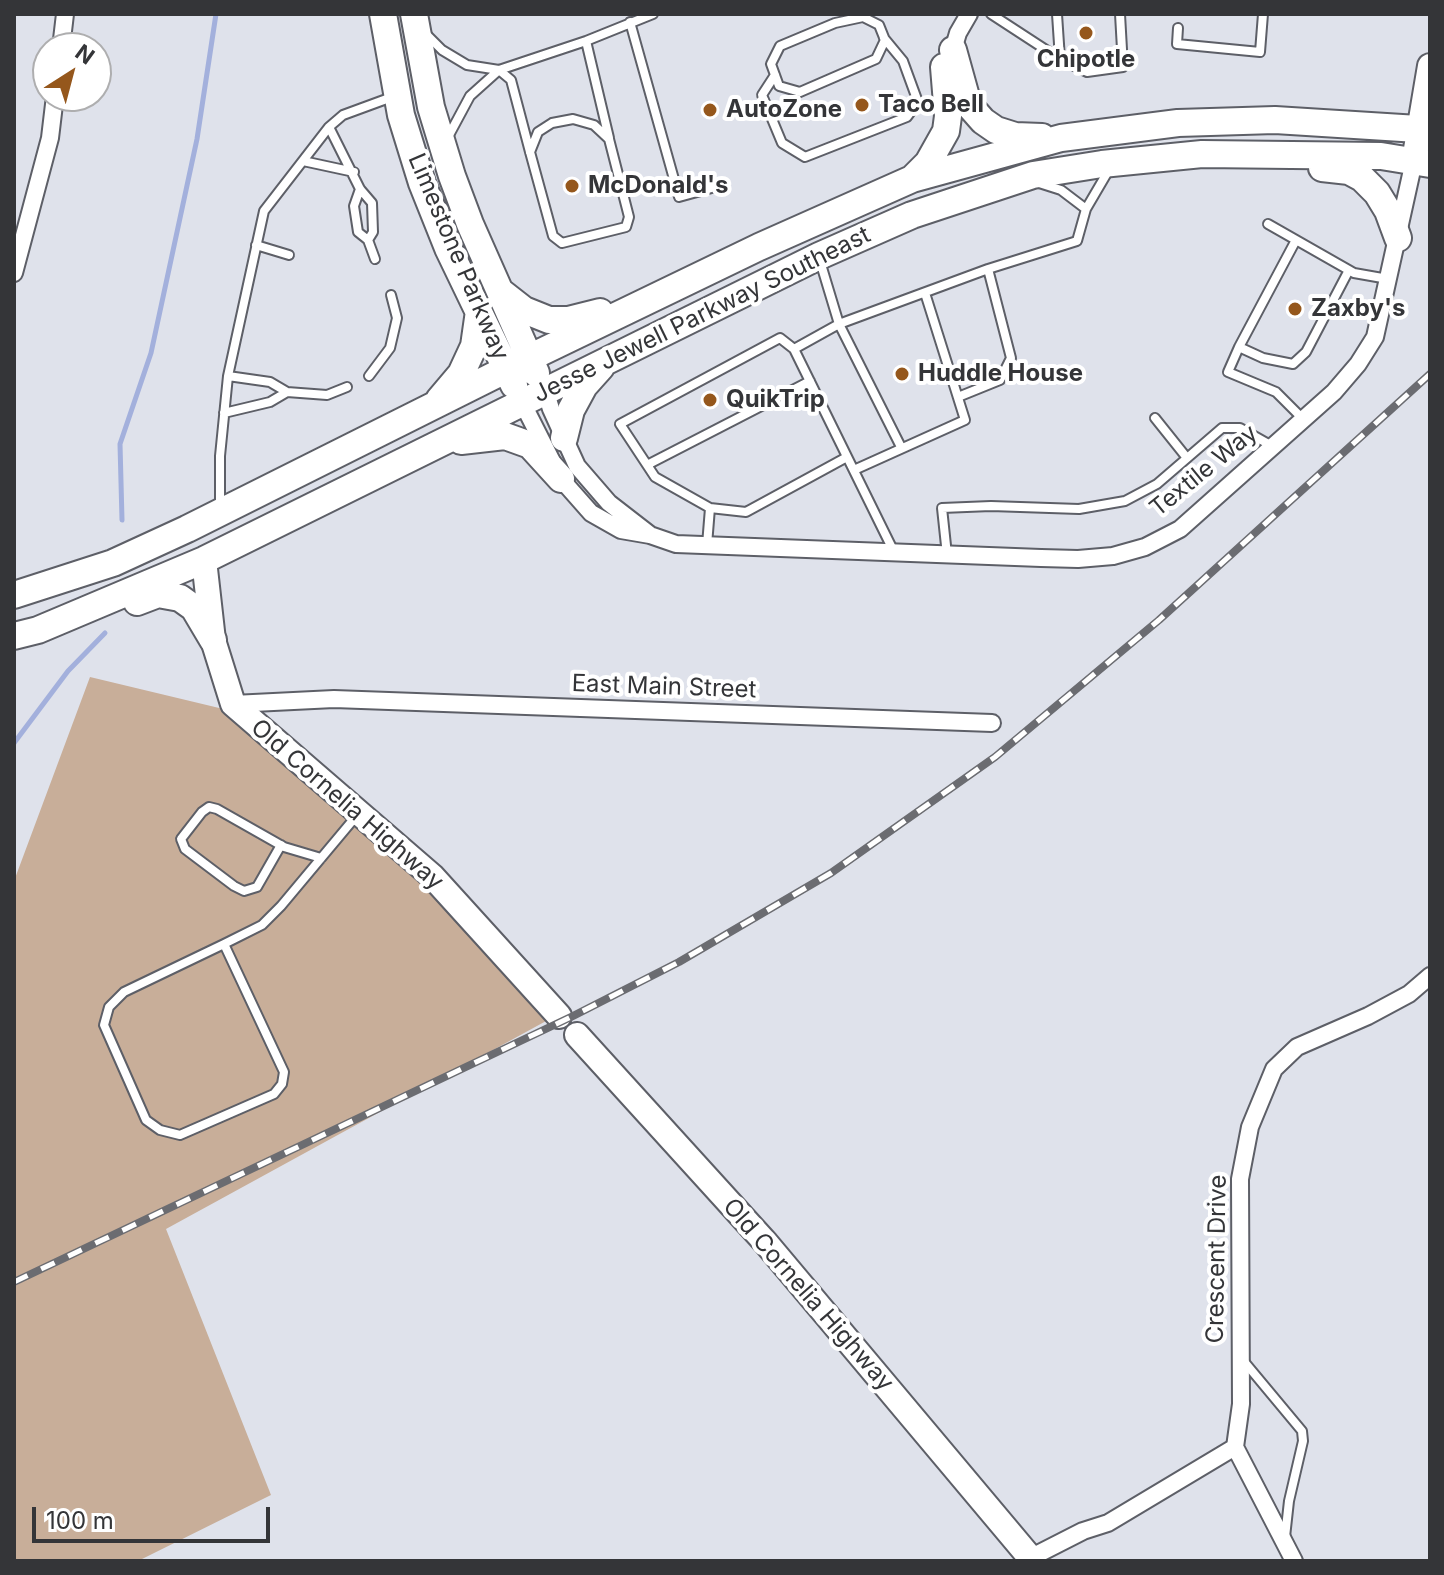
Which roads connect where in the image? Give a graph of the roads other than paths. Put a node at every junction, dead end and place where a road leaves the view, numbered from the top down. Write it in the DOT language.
graph roads {
  1 [pos="383,14"];
  2 [pos="653,14"];
  3 [pos="969,14"];
  4 [pos="991,14"];
  5 [pos="1057,14"];
  6 [pos="1120,14"];
  7 [pos="1263,14"];
  8 [pos="414,19"];
  9 [pos="834,19"];
  10 [pos="630,22"];
  11 [pos="1178,28"];
  12 [pos="884,38"];
  13 [pos="586,41"];
  14 [pos="953,50"];
  15 [pos="1060,59"];
  16 [pos="1430,66"];
  17 [pos="499,70"];
  18 [pos="775,75"];
  19 [pos="397,95"];
  20 [pos="53,112"];
  21 [pos="329,127"];
  22 [pos="1424,131"];
  23 [pos="1061,138"];
  24 [pos="609,139"];
  25 [pos="442,148"];
  26 [pos="530,152"];
  27 [pos="1298,155"];
  28 [pos="303,161"];
  29 [pos="1422,162"];
  30 [pos="1113,163"];
  31 [pos="354,172"];
  32 [pos="1026,178"];
  33 [pos="912,179"];
  34 [pos="719,186"];
  35 [pos="360,189"];
  36 [pos="1086,209"];
  37 [pos="1268,224"];
  38 [pos="1398,238"];
  39 [pos="368,240"];
  40 [pos="1296,240"];
  41 [pos="256,245"];
  42 [pos="289,255"];
  43 [pos="819,256"];
  44 [pos="375,259"];
  45 [pos="988,269"];
  46 [pos="1349,270"];
  47 [pos="14,273"];
  48 [pos="1389,280"];
  49 [pos="500,291"];
  50 [pos="925,293"];
  51 [pos="391,295"];
  52 [pos="643,303"];
  53 [pos="479,310"];
  54 [pos="839,324"];
  55 [pos="1239,347"];
  56 [pos="794,349"];
  57 [pos="518,364"];
  58 [pos="604,364"];
  59 [pos="228,376"];
  60 [pos="369,376"];
  61 [pos="810,381"];
  62 [pos="347,387"];
  63 [pos="545,390"];
  64 [pos="287,392"];
  65 [pos="958,397"];
  66 [pos="522,402"];
  67 [pos="435,406"];
  68 [pos="224,413"];
  69 [pos="1155,418"];
  70 [pos="1303,419"];
  71 [pos="564,438"];
  72 [pos="441,444"];
  73 [pos="1273,446"];
  74 [pos="901,447"];
  75 [pos="847,457"];
  76 [pos="1187,458"];
  77 [pos="647,465"];
  78 [pos="854,470"];
  79 [pos="561,479"];
  80 [pos="710,508"];
  81 [pos="220,513"];
  82 [pos="650,535"];
  83 [pos="707,545"];
  84 [pos="894,552"];
  85 [pos="947,555"];
  86 [pos="204,560"];
  87 [pos="14,595"];
  88 [pos="83,612"];
  89 [pos="14,636"];
  90 [pos="213,640"];
  91 [pos="233,704"];
  92 [pos="992,723"];
  93 [pos="359,813"];
  94 [pos="281,845"];
  95 [pos="321,858"];
  96 [pos="224,944"];
  97 [pos="1430,976"];
  98 [pos="559,1016"];
  99 [pos="577,1035"];
  100 [pos="1240,1357"];
  101 [pos="1235,1447"];
  102 [pos="1284,1542"];
  103 [pos="1032,1559"];
  104 [pos="1294,1561"];
  1 -- 19 [label="main road, Limestone Parkway"];
  2 -- 10 [label="lane"];
  3 -- 14 [label="street"];
  4 -- 15 [label="lane"];
  5 -- 15 [label="lane"];
  6 -- 15 [label="lane"];
  7 -- 11 [label="lane"];
  8 -- 17 [label="lane"];
  8 -- 25 [label="main road, Limestone Parkway"];
  9 -- 12 [label="lane"];
  9 -- 18 [label="lane"];
  10 -- 13 [label="lane"];
  10 -- 34 [label="lane"];
  12 -- 18 [label="lane"];
  12 -- 18 [label="lane"];
  13 -- 17 [label="lane"];
  13 -- 24 [label="lane"];
  14 -- 23 [label="main road"];
  14 -- 33 [label="main road"];
  16 -- 22 [label="street"];
  17 -- 25 [label="lane"];
  17 -- 26 [label="lane"];
  19 -- 21 [label="lane"];
  19 -- 53 [label="main road, Limestone Parkway"];
  20 -- 47 [label="street"];
  21 -- 28 [label="lane"];
  21 -- 31 [label="lane"];
  22 -- 23 [label="main road, Jesse Jewell Parkway Southeast"];
  22 -- 29 [label="street"];
  23 -- 33 [label="main road, Jesse Jewell Parkway Southeast"];
  24 -- 26 [label="lane"];
  24 -- 26 [label="lane"];
  25 -- 49 [label="main road, Limestone Parkway"];
  27 -- 29 [label="main road, Jesse Jewell Parkway Southeast"];
  27 -- 30 [label="main road, Jesse Jewell Parkway Southeast"];
  27 -- 38 [label="main road"];
  28 -- 31 [label="lane"];
  28 -- 41 [label="lane"];
  29 -- 38 [label="street, Textile Way"];
  30 -- 32 [label="main road, Jesse Jewell Parkway Southeast"];
  30 -- 36 [label="lane"];
  31 -- 35 [label="lane"];
  32 -- 36 [label="lane"];
  32 -- 43 [label="main road, Jesse Jewell Parkway Southeast"];
  33 -- 52 [label="main road, Jesse Jewell Parkway Southeast"];
  35 -- 39 [label="lane"];
  35 -- 39 [label="lane"];
  36 -- 45 [label="lane"];
  37 -- 40 [label="lane"];
  38 -- 48 [label="street, Textile Way"];
  39 -- 44 [label="lane"];
  40 -- 46 [label="lane"];
  40 -- 55 [label="lane"];
  41 -- 42 [label="lane"];
  41 -- 59 [label="lane"];
  43 -- 54 [label="lane"];
  43 -- 58 [label="main road, Jesse Jewell Parkway Southeast"];
  45 -- 50 [label="lane"];
  45 -- 65 [label="lane"];
  46 -- 48 [label="lane"];
  46 -- 55 [label="lane"];
  48 -- 70 [label="street, Textile Way"];
  49 -- 52 [label="main road"];
  49 -- 57 [label="main road, Limestone Parkway"];
  50 -- 54 [label="lane"];
  50 -- 65 [label="lane"];
  51 -- 60 [label="lane"];
  52 -- 57 [label="main road, Jesse Jewell Parkway Southeast"];
  53 -- 57 [label="main road, Limestone Parkway"];
  53 -- 67 [label="main road"];
  54 -- 56 [label="lane"];
  54 -- 74 [label="lane"];
  55 -- 70 [label="lane"];
  56 -- 61 [label="lane"];
  56 -- 77 [label="lane"];
  57 -- 63 [label="main road, Limestone Parkway"];
  57 -- 66 [label="main road, Limestone Parkway"];
  57 -- 67 [label="main road, Jesse Jewell Parkway Southeast"];
  58 -- 63 [label="main road, Jesse Jewell Parkway Southeast"];
  58 -- 71 [label="main road"];
  59 -- 64 [label="lane"];
  59 -- 68 [label="lane"];
  61 -- 75 [label="lane"];
  61 -- 77 [label="lane"];
  62 -- 64 [label="lane"];
  63 -- 66 [label="main road, Jesse Jewell Parkway Southeast"];
  63 -- 71 [label="street, Textile Way"];
  64 -- 68 [label="lane"];
  65 -- 74 [label="lane"];
  66 -- 72 [label="main road, Jesse Jewell Parkway Southeast"];
  66 -- 79 [label="street, Textile Way"];
  67 -- 81 [label="main road, Jesse Jewell Parkway Southeast"];
  68 -- 81 [label="lane"];
  69 -- 76 [label="lane"];
  70 -- 73 [label="street, Textile Way"];
  71 -- 82 [label="street, Textile Way"];
  72 -- 79 [label="main road"];
  72 -- 86 [label="main road, Jesse Jewell Parkway Southeast"];
  73 -- 76 [label="lane"];
  73 -- 85 [label="street, Textile Way"];
  74 -- 78 [label="lane"];
  75 -- 78 [label="lane"];
  75 -- 80 [label="lane"];
  76 -- 85 [label="lane"];
  77 -- 80 [label="lane"];
  78 -- 84 [label="lane"];
  79 -- 82 [label="street, Textile Way"];
  80 -- 83 [label="lane"];
  81 -- 87 [label="main road, Jesse Jewell Parkway Southeast"];
  82 -- 83 [label="street, Textile Way"];
  83 -- 84 [label="street, Textile Way"];
  84 -- 85 [label="street, Textile Way"];
  86 -- 88 [label="main road, Jesse Jewell Parkway Southeast"];
  86 -- 90 [label="street, Old Cornelia Highway"];
  88 -- 89 [label="main road, Jesse Jewell Parkway Southeast"];
  88 -- 90 [label="main road"];
  90 -- 91 [label="street, Old Cornelia Highway"];
  91 -- 92 [label="street, East Main Street"];
  91 -- 93 [label="street, Old Cornelia Highway"];
  93 -- 95 [label="lane"];
  93 -- 98 [label="street, Old Cornelia Highway"];
  94 -- 94 [label="lane"];
  94 -- 95 [label="lane"];
  95 -- 96 [label="lane"];
  96 -- 96 [label="lane"];
  97 -- 100 [label="street, Crescent Drive"];
  99 -- 103 [label="street, Old Cornelia Highway"];
  100 -- 101 [label="street, Crescent Drive"];
  100 -- 102 [label="lane"];
  101 -- 102 [label="street"];
  101 -- 103 [label="street"];
  102 -- 104 [label="street"];
}
